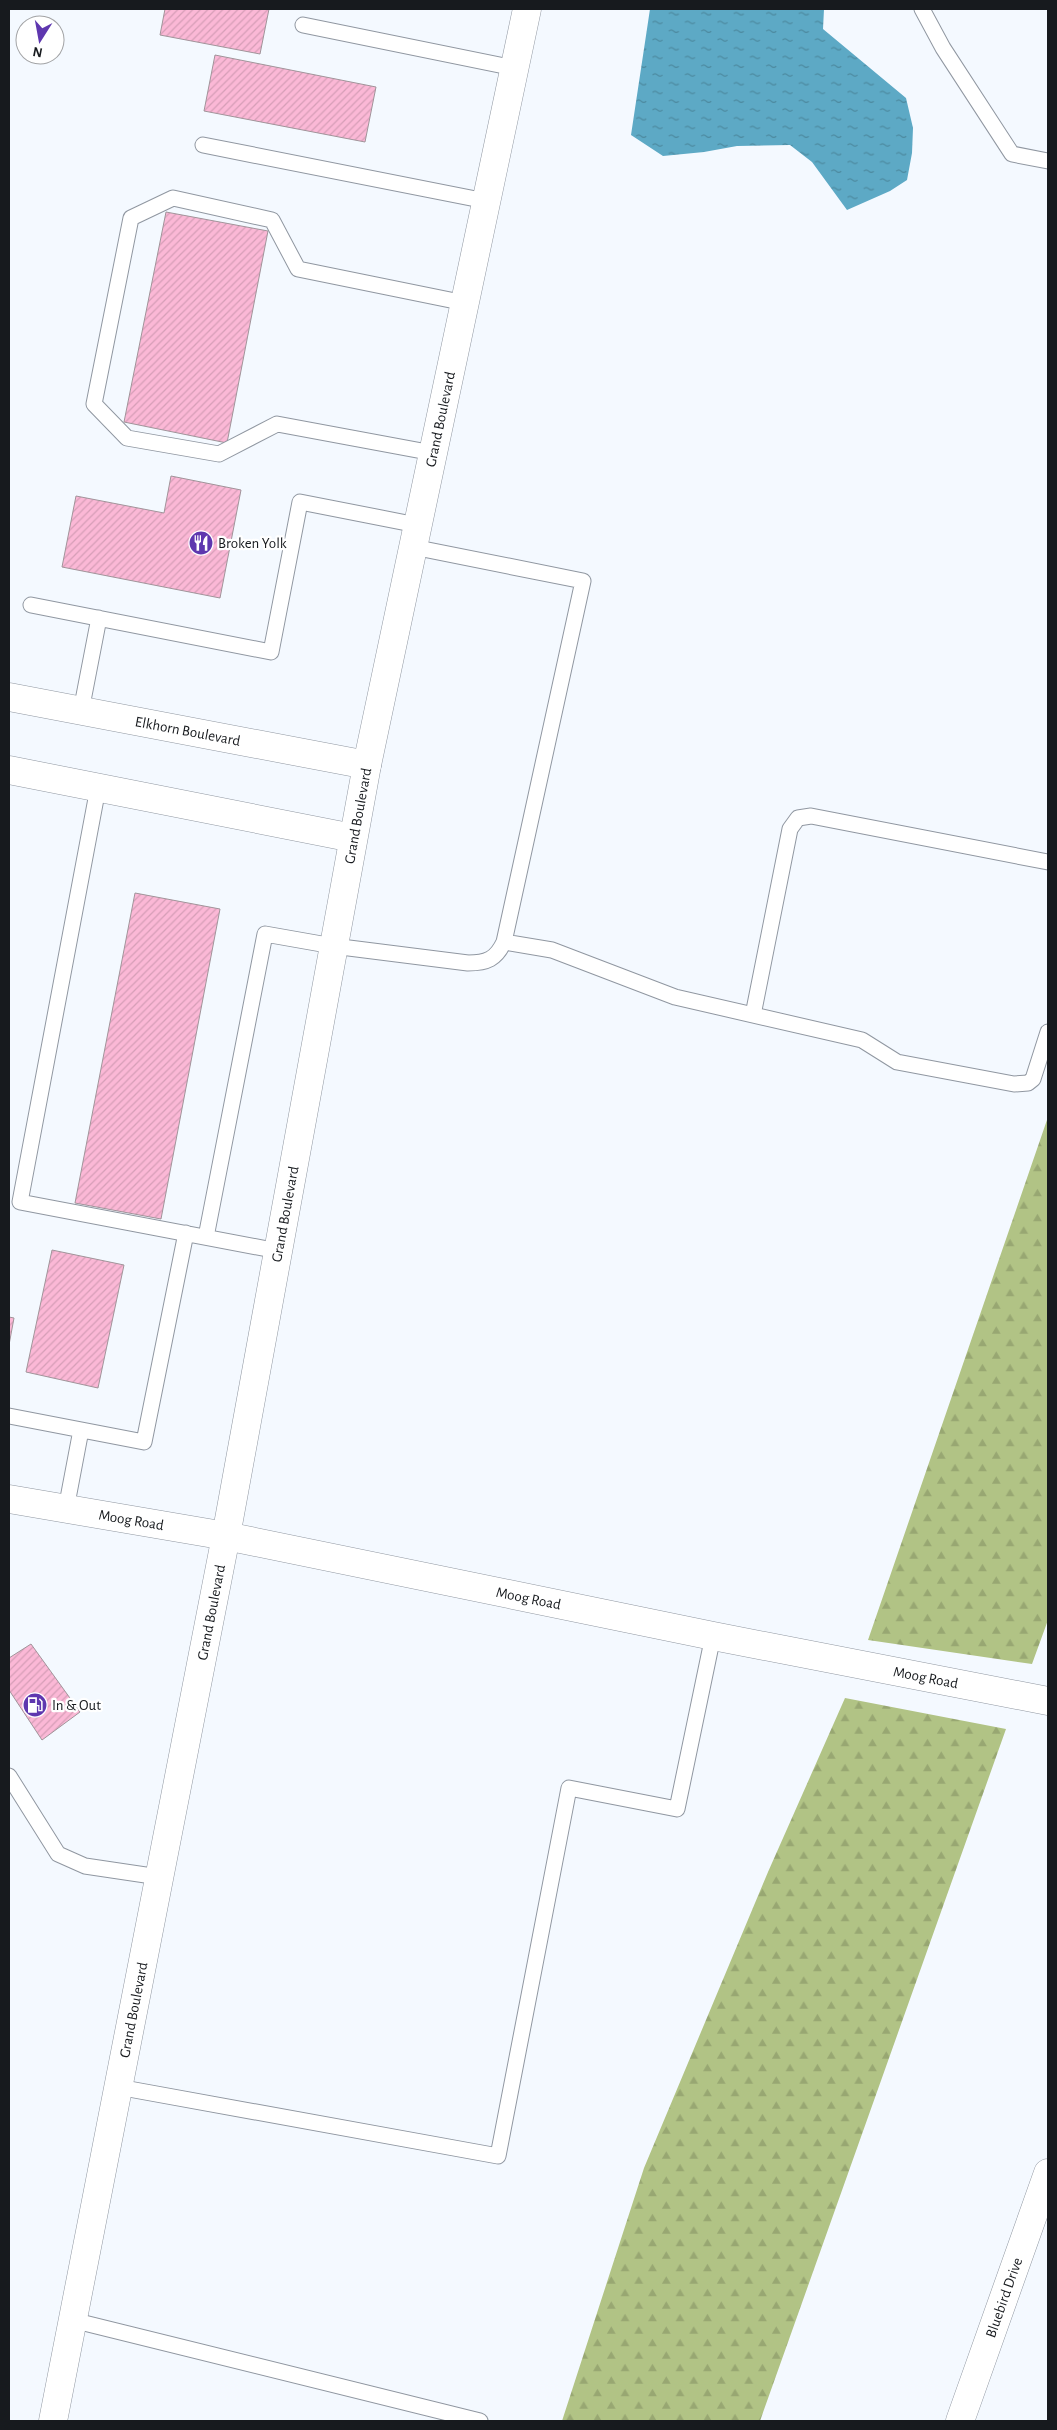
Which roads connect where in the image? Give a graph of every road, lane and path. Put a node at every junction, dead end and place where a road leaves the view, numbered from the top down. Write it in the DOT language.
graph roads {
  1 [pos="527,9"];
  2 [pos="922,9"];
  3 [pos="302,25"];
  4 [pos="514,68"];
  5 [pos="202,145"];
  6 [pos="1048,161"];
  7 [pos="486,201"];
  8 [pos="465,303"];
  9 [pos="433,453"];
  10 [pos="415,536"];
  11 [pos="31,604"];
  12 [pos="99,618"];
  13 [pos="9,698"];
  14 [pos="81,711"];
  15 [pos="367,765"];
  16 [pos="9,770"];
  17 [pos="98,788"];
  18 [pos="353,838"];
  19 [pos="1048,862"];
  20 [pos="504,942"];
  21 [pos="333,946"];
  22 [pos="753,1015"];
  23 [pos="1048,1032"];
  24 [pos="186,1233"];
  25 [pos="206,1237"];
  26 [pos="278,1251"];
  27 [pos="9,1416"];
  28 [pos="81,1430"];
  29 [pos="9,1499"];
  30 [pos="66,1509"];
  31 [pos="226,1536"];
  32 [pos="713,1636"];
  33 [pos="1048,1701"];
  34 [pos="9,1776"];
  35 [pos="159,1877"];
  36 [pos="118,2087"];
  37 [pos="1048,2173"];
  38 [pos="72,2320"];
  39 [pos="53,2421"];
  40 [pos="480,2421"];
  41 [pos="960,2421"];
  1 -- 4 [label="street, Grand Boulevard"];
  2 -- 6 [label="lane"];
  3 -- 4 [label="lane"];
  4 -- 7 [label="street, Grand Boulevard"];
  5 -- 7 [label="lane"];
  7 -- 8 [label="street, Grand Boulevard"];
  8 -- 9 [label="street, Grand Boulevard"];
  8 -- 9 [label="lane"];
  9 -- 10 [label="street, Grand Boulevard"];
  10 -- 12 [label="lane"];
  10 -- 15 [label="street, Grand Boulevard"];
  10 -- 20 [label="lane"];
  11 -- 12 [label="lane"];
  12 -- 14 [label="lane"];
  13 -- 14 [label="street, Elkhorn Boulevard"];
  14 -- 15 [label="street, Elkhorn Boulevard"];
  15 -- 18 [label="street, Grand Boulevard"];
  16 -- 17 [label="street"];
  17 -- 18 [label="street"];
  17 -- 24 [label="lane"];
  18 -- 21 [label="street, Grand Boulevard"];
  19 -- 22 [label="lane"];
  20 -- 21 [label="lane"];
  20 -- 22 [label="lane"];
  21 -- 25 [label="lane"];
  21 -- 26 [label="street, Grand Boulevard"];
  22 -- 23 [label="lane"];
  24 -- 25 [label="lane"];
  24 -- 28 [label="lane"];
  25 -- 26 [label="lane"];
  26 -- 31 [label="street, Grand Boulevard"];
  27 -- 28 [label="lane"];
  28 -- 30 [label="lane"];
  29 -- 30 [label="street, Moog Road"];
  30 -- 31 [label="street, Moog Road"];
  31 -- 32 [label="street, Moog Road"];
  31 -- 35 [label="street, Grand Boulevard"];
  32 -- 33 [label="street, Moog Road"];
  32 -- 36 [label="lane"];
  34 -- 35 [label="lane"];
  35 -- 36 [label="street, Grand Boulevard"];
  36 -- 38 [label="street, Grand Boulevard"];
  37 -- 41 [label="street, Bluebird Drive"];
  38 -- 39 [label="street, Grand Boulevard"];
  38 -- 40 [label="lane"];
}
